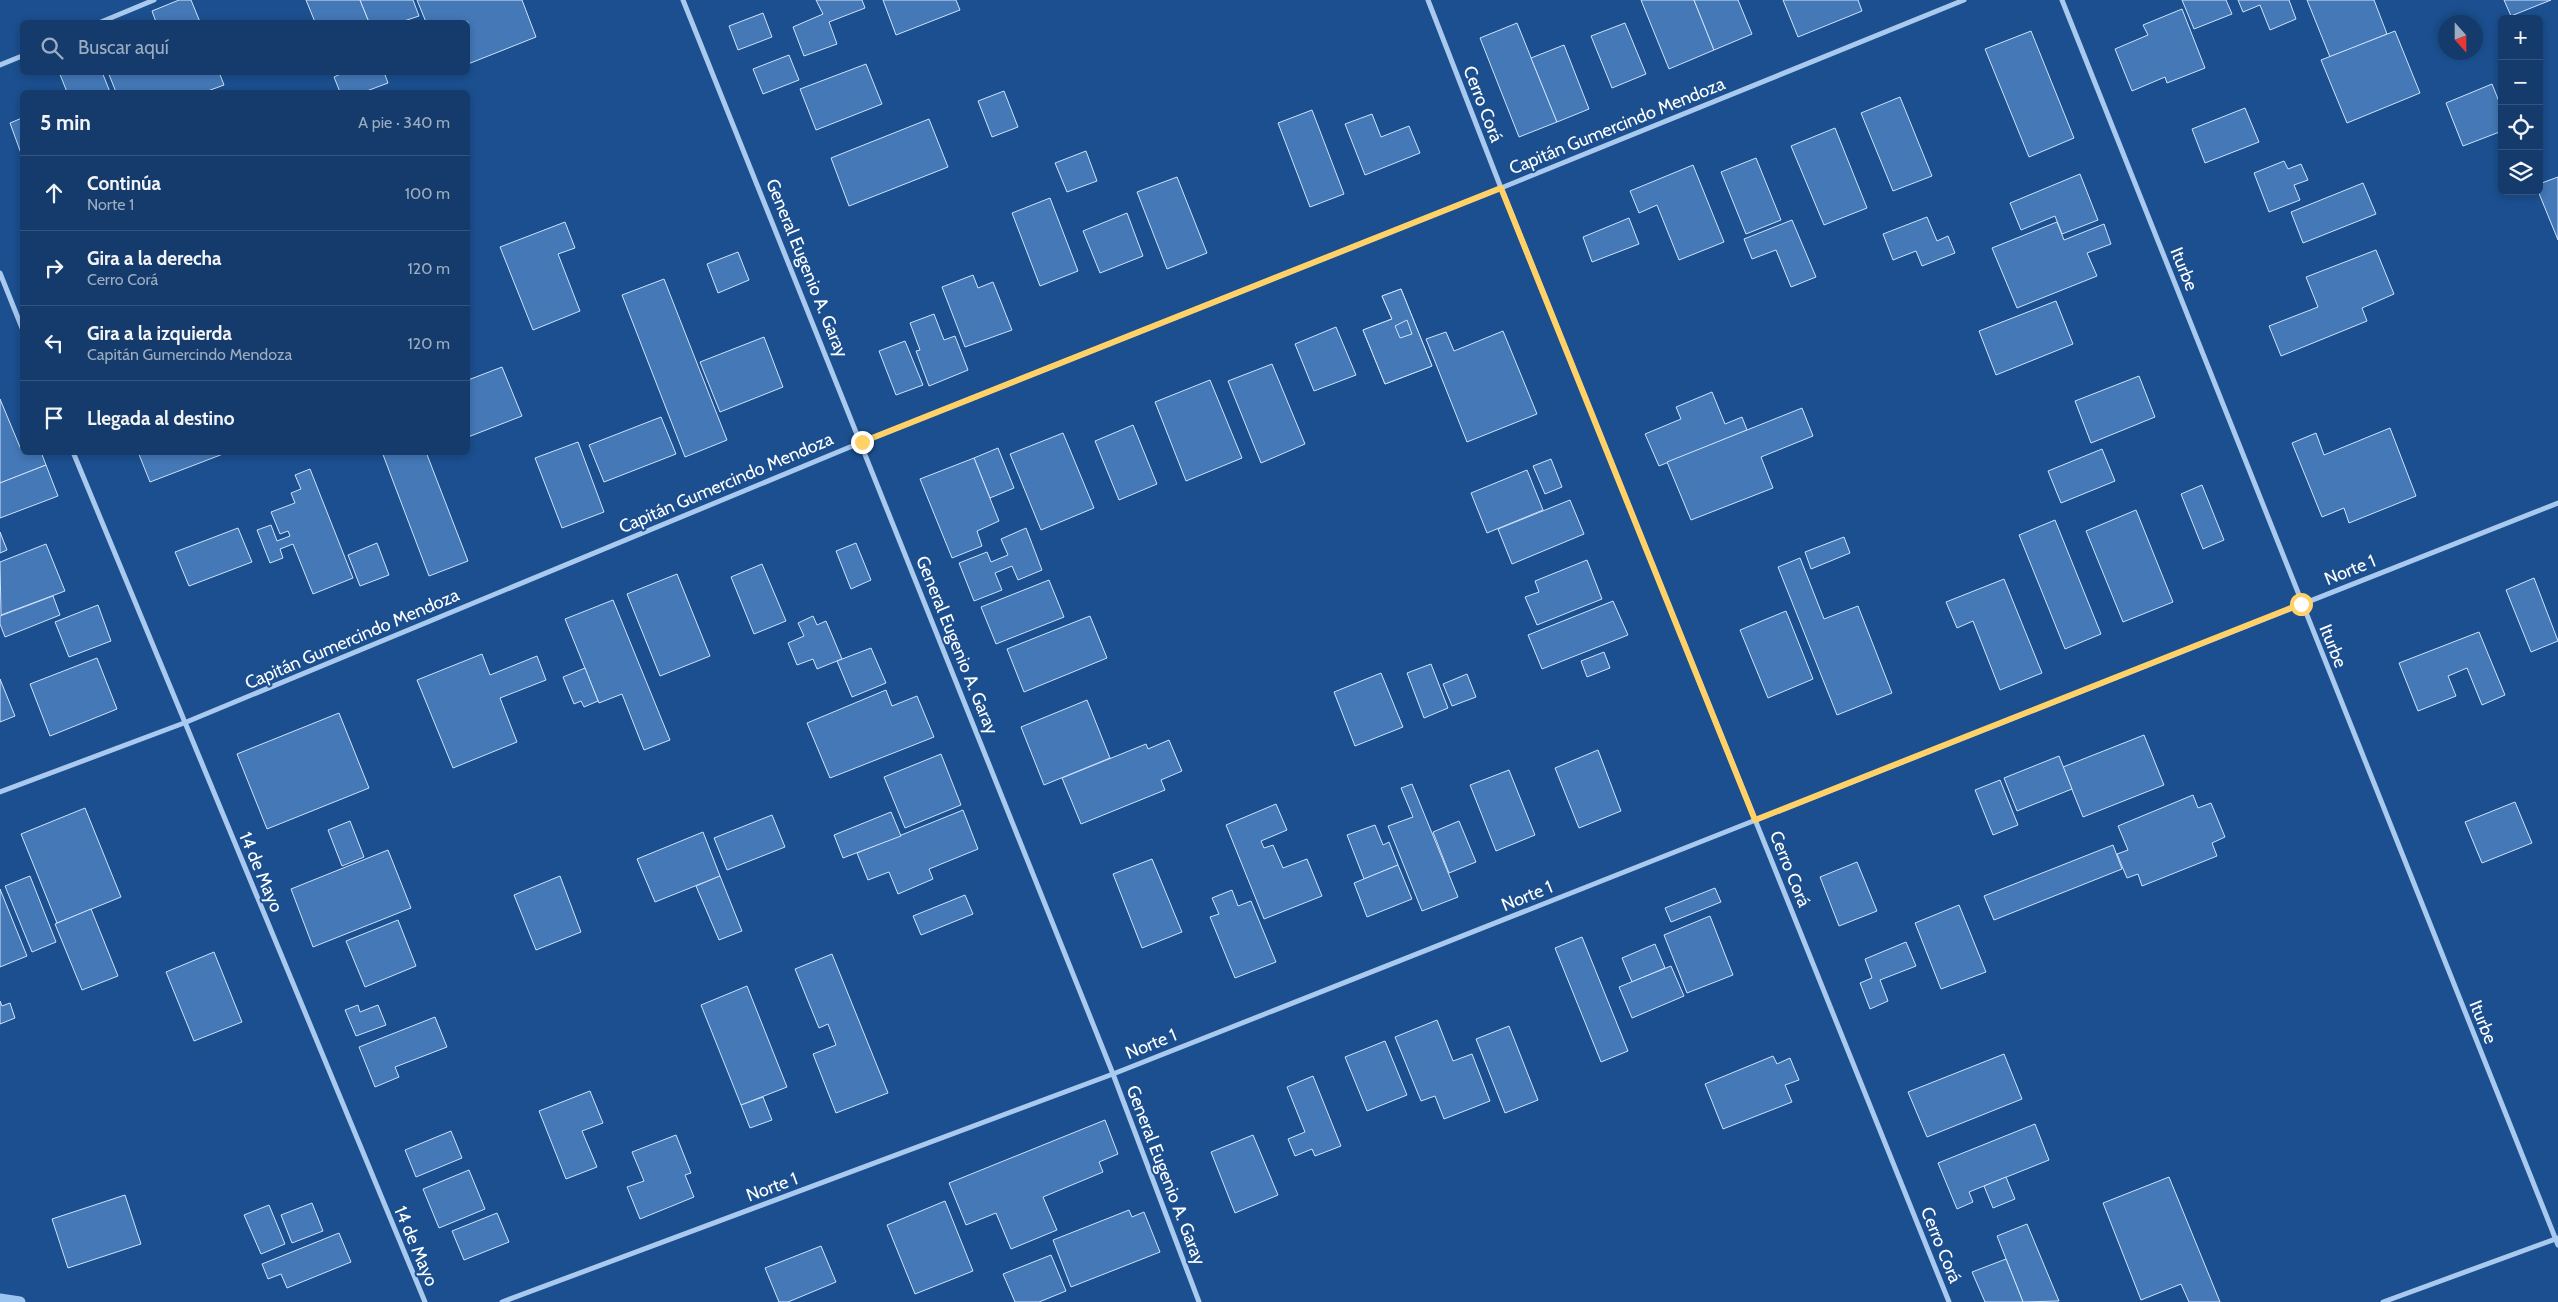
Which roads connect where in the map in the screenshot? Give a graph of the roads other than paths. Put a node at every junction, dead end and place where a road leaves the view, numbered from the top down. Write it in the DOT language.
graph roads {
  1 [pos="154,0"];
  2 [pos="684,0"];
  3 [pos="1428,0"];
  4 [pos="1964,0"];
  5 [pos="2062,0"];
  6 [pos="106,20"];
  7 [pos="20,57"];
  8 [pos="0,65"];
  9 [pos="1501,188"];
  10 [pos="0,273"];
  11 [pos="20,323"];
  12 [pos="862,442"];
  13 [pos="74,455"];
  14 [pos="2558,503"];
  15 [pos="2301,604"];
  16 [pos="184,723"];
  17 [pos="0,792"];
  18 [pos="1755,820"];
  19 [pos="1113,1074"];
  20 [pos="2557,1241"];
  21 [pos="424,1302"];
  22 [pos="502,1302"];
  23 [pos="1199,1302"];
  24 [pos="1949,1302"];
  25 [pos="2383,1302"];
  1 -- 6 [label="street"];
  2 -- 12 [label="street, General Eugenio A. Garay"];
  3 -- 9 [label="street, Cerro Corá"];
  4 -- 9 [label="street, Capitán Gumercindo Mendoza"];
  5 -- 15 [label="street, Iturbe"];
  7 -- 8 [label="street"];
  9 -- 12 [label="street, Capitán Gumercindo Mendoza"];
  9 -- 18 [label="street, Cerro Corá"];
  10 -- 11 [label="street"];
  12 -- 16 [label="street, Capitán Gumercindo Mendoza"];
  12 -- 19 [label="street, General Eugenio A. Garay"];
  13 -- 16 [label="street, 14 de Mayo"];
  14 -- 15 [label="street, Norte 1"];
  15 -- 18 [label="street, Norte 1"];
  15 -- 20 [label="street, Iturbe"];
  16 -- 17 [label="street, Capitán Gumercindo Mendoza"];
  16 -- 21 [label="street, 14 de Mayo"];
  18 -- 19 [label="street, Norte 1"];
  18 -- 24 [label="street, Cerro Corá"];
  19 -- 22 [label="street, Norte 1"];
  19 -- 23 [label="street, General Eugenio A. Garay"];
  20 -- 25 [label="street"];
}
